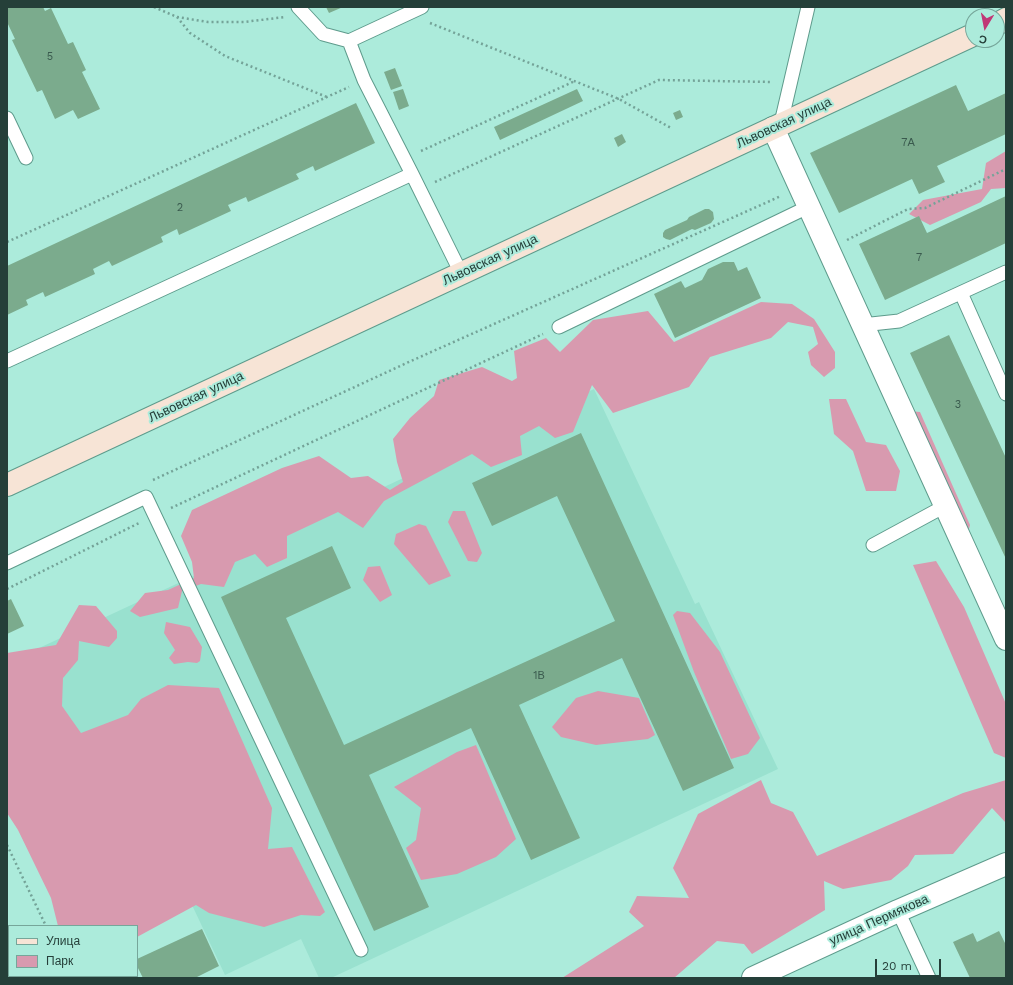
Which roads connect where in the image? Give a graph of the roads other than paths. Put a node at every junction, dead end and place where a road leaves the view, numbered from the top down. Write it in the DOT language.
graph roads {
  1 [pos="422,7"];
  2 [pos="808,7"];
  3 [pos="301,11"];
  4 [pos="965,39"];
  5 [pos="349,40"];
  6 [pos="7,118"];
  7 [pos="777,126"];
  8 [pos="26,158"];
  9 [pos="412,174"];
  10 [pos="808,207"];
  11 [pos="1006,272"];
  12 [pos="461,273"];
  13 [pos="961,293"];
  14 [pos="862,325"];
  15 [pos="559,327"];
  16 [pos="7,361"];
  17 [pos="1006,394"];
  18 [pos="7,485"];
  19 [pos="945,506"];
  20 [pos="873,545"];
  21 [pos="7,563"];
  22 [pos="1006,639"];
  23 [pos="1006,864"];
  24 [pos="898,911"];
  25 [pos="361,950"];
  26 [pos="753,978"];
  27 [pos="929,978"];
  1 -- 5 [label="lane"];
  2 -- 7 [label="lane"];
  3 -- 5 [label="lane"];
  4 -- 7 [label="main road, Львовская улица"];
  5 -- 9 [label="lane"];
  6 -- 8 [label="lane"];
  7 -- 10 [label="street"];
  7 -- 12 [label="main road, Львовская улица"];
  9 -- 12 [label="lane"];
  9 -- 16 [label="lane"];
  10 -- 14 [label="street"];
  10 -- 15 [label="lane"];
  11 -- 13 [label="lane"];
  12 -- 18 [label="main road, Львовская улица"];
  13 -- 14 [label="lane"];
  13 -- 17 [label="lane"];
  14 -- 19 [label="street"];
  19 -- 20 [label="lane"];
  19 -- 22 [label="street"];
  21 -- 25 [label="lane"];
  23 -- 24 [label="street, улица Пермякова"];
  24 -- 26 [label="street, улица Пермякова"];
  24 -- 27 [label="lane"];
}
